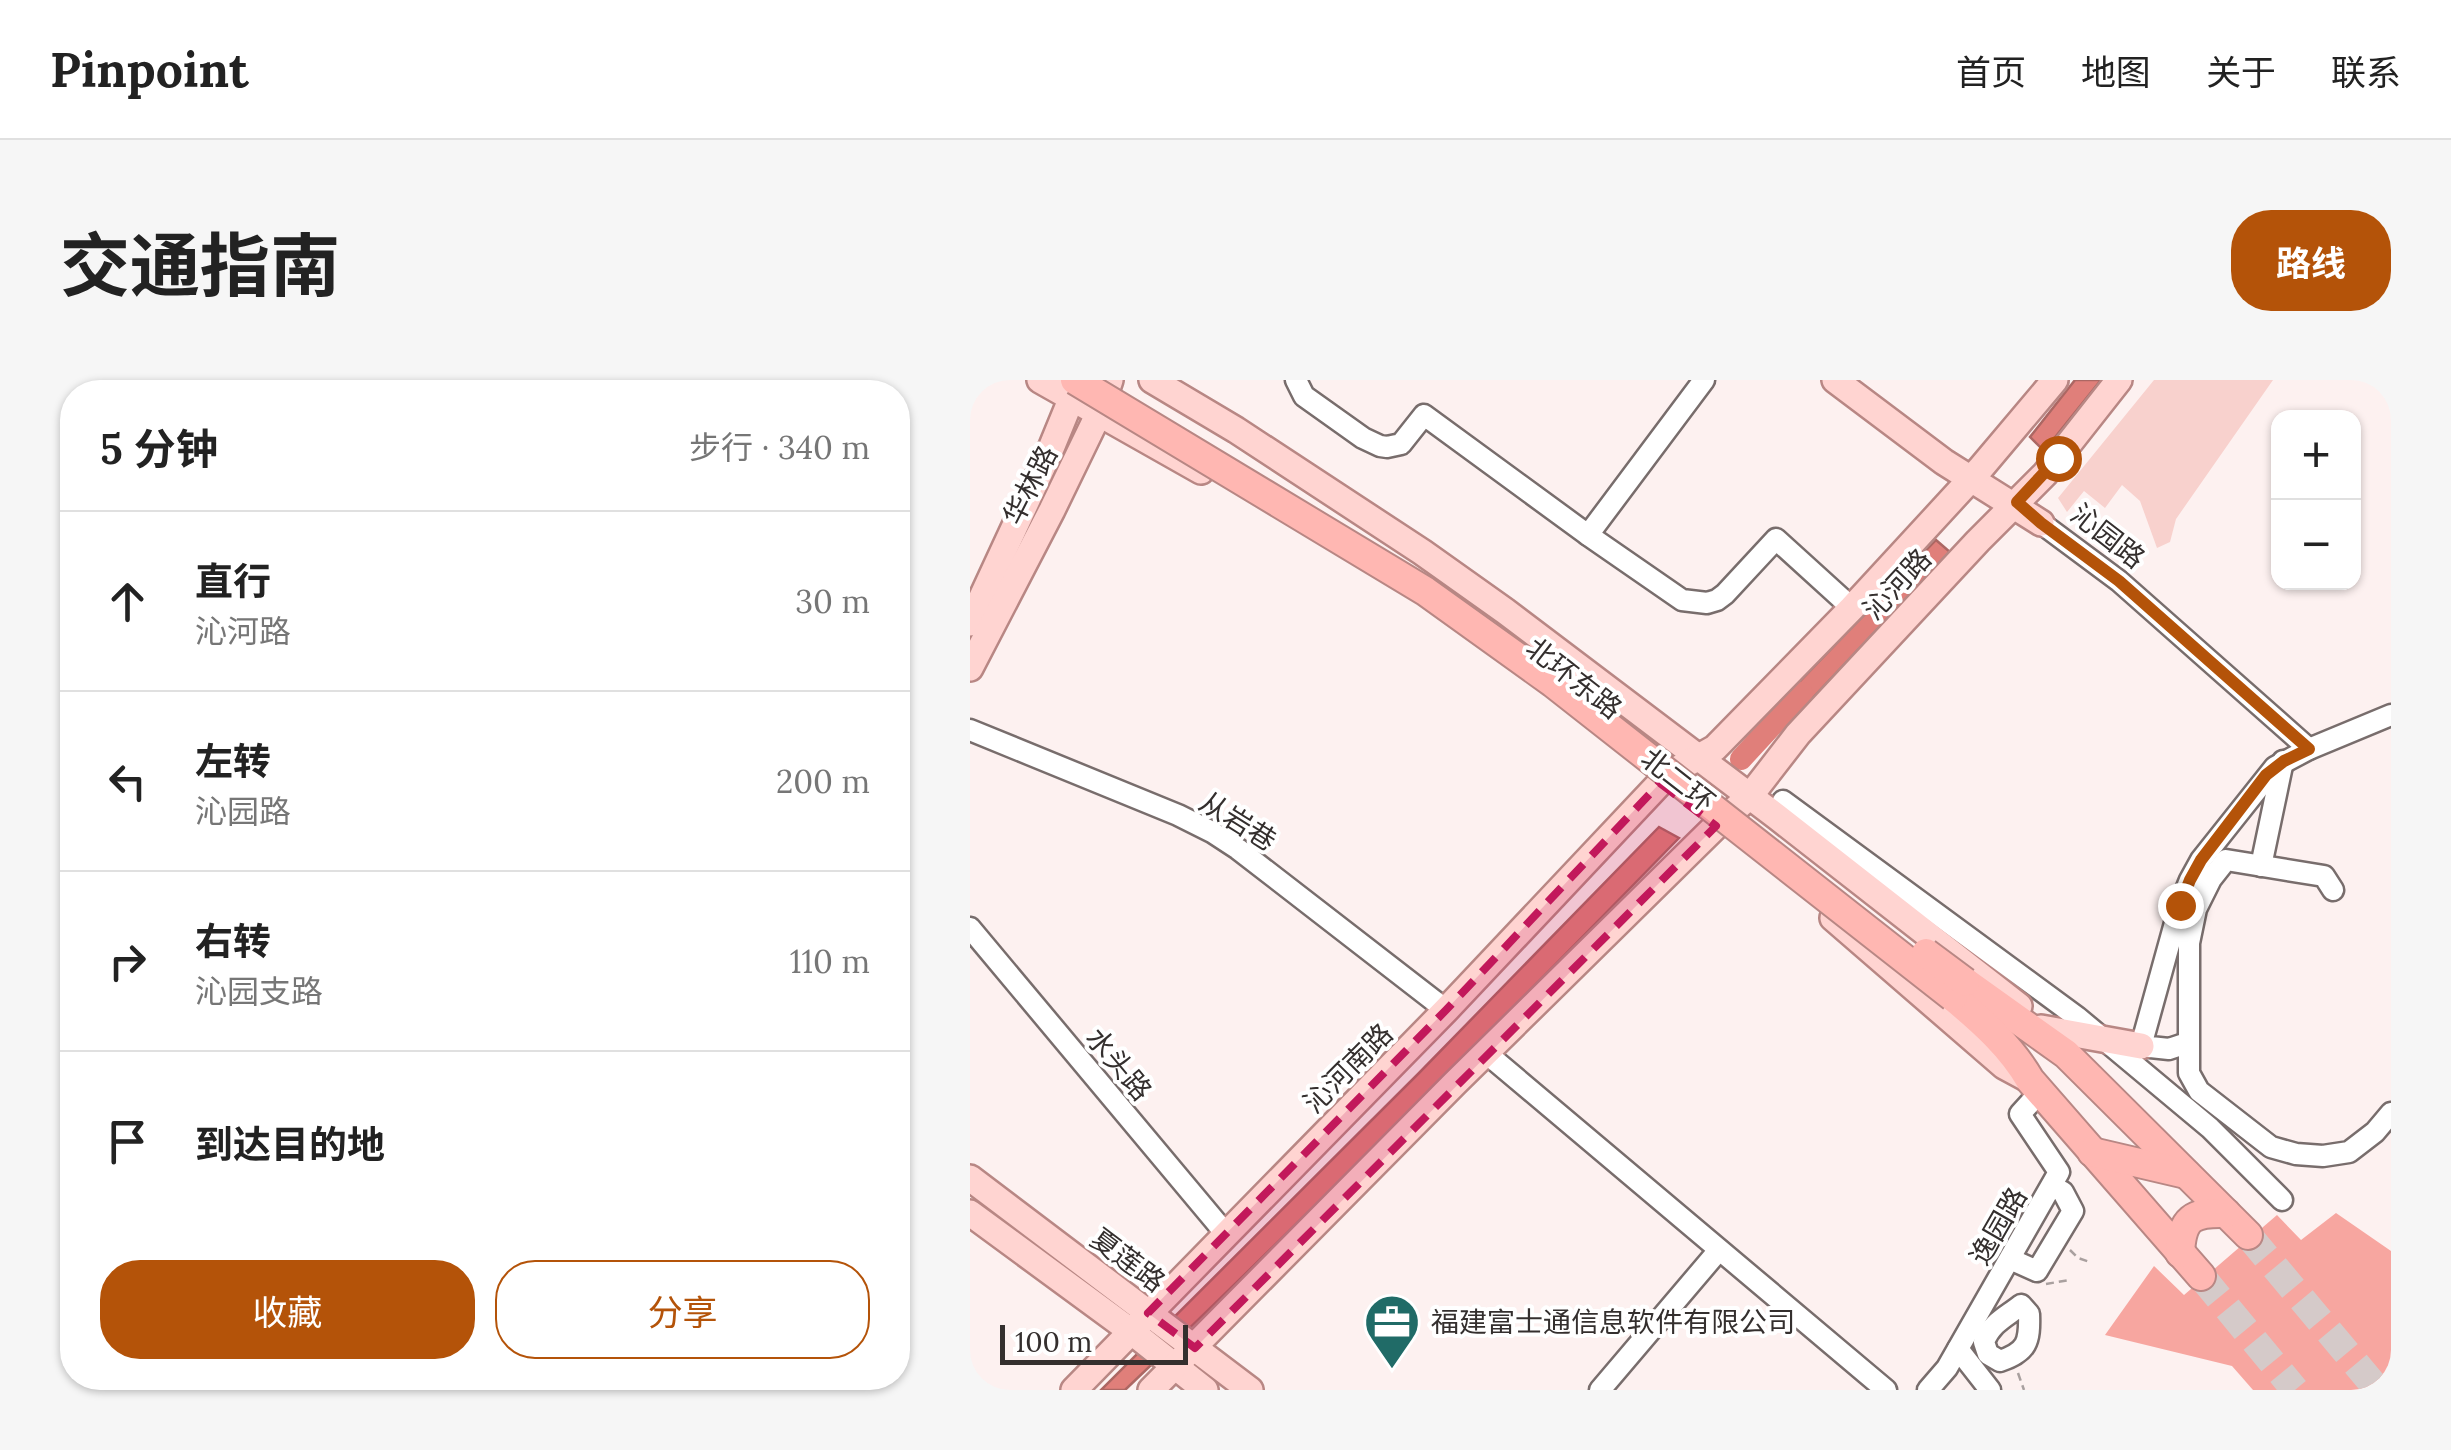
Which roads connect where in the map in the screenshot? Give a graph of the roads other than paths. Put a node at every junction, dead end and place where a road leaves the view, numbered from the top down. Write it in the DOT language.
graph roads {
  1 [pos="1040,380"];
  2 [pos="1107,380"];
  3 [pos="1152,380"];
  4 [pos="1296,380"];
  5 [pos="1704,380"];
  6 [pos="1836,380"];
  7 [pos="1863,380"];
  8 [pos="2055,380"];
  9 [pos="2119,380"];
  10 [pos="1075,386"];
  11 [pos="1099,413"];
  12 [pos="1975,475"];
  13 [pos="2015,505"];
  14 [pos="2041,523"];
  15 [pos="1588,536"];
  16 [pos="1852,608"];
  17 [pos="970,623"];
  18 [pos="970,668"];
  19 [pos="2391,715"];
  20 [pos="970,730"];
  21 [pos="2309,749"];
  22 [pos="1698,758"];
  23 [pos="2284,761"];
  24 [pos="1660,783"];
  25 [pos="1750,796"];
  26 [pos="1783,800"];
  27 [pos="1716,826"];
  28 [pos="2261,866"];
  29 [pos="1880,884"];
  30 [pos="2333,890"];
  31 [pos="970,928"];
  32 [pos="1959,990"];
  33 [pos="2021,992"];
  34 [pos="1446,1010"];
  35 [pos="2041,1028"];
  36 [pos="2105,1040"];
  37 [pos="2187,1043"];
  38 [pos="2140,1046"];
  39 [pos="1486,1053"];
  40 [pos="2066,1054"];
  41 [pos="2036,1086"];
  42 [pos="2391,1113"];
  43 [pos="2131,1118"];
  44 [pos="2092,1152"];
  45 [pos="2138,1163"];
  46 [pos="2187,1174"];
  47 [pos="970,1178"];
  48 [pos="2052,1186"];
  49 [pos="2282,1200"];
  50 [pos="2226,1212"];
  51 [pos="970,1213"];
  52 [pos="2146,1214"];
  53 [pos="1226,1234"];
  54 [pos="2248,1234"];
  55 [pos="1719,1250"];
  56 [pos="2180,1253"];
  57 [pos="2010,1259"];
  58 [pos="2200,1276"];
  59 [pos="1140,1322"];
  60 [pos="1958,1349"];
  61 [pos="1185,1357"];
  62 [pos="1074,1390"];
  63 [pos="1152,1390"];
  64 [pos="1205,1390"];
  65 [pos="1250,1390"];
  66 [pos="1600,1390"];
  67 [pos="1886,1390"];
  68 [pos="1928,1390"];
  69 [pos="1990,1390"];
  1 -- 10 [label="main road, 北环东路"];
  2 -- 11 [label="main road, 华林路"];
  2 -- 32 [label="highway, 北二环, bridge"];
  3 -- 22 [label="main road"];
  4 -- 15 [label="street"];
  5 -- 15 [label="street"];
  6 -- 12 [label="main road"];
  7 -- 12 [label="main road, 沁园路"];
  8 -- 12 [label="main road, 沁河路"];
  9 -- 13 [label="main road, 沁河路"];
  10 -- 11 [label="main road, 北环东路"];
  10 -- 17 [label="main road, 华林路"];
  10 -- 32 [label="highway, 北二环, bridge"];
  11 -- 18 [label="main road, 华林路"];
  11 -- 24 [label="main road, 北环东路"];
  12 -- 13 [label="main road, 沁园路"];
  12 -- 16 [label="main road, 沁河路"];
  13 -- 14 [label="main road, 沁园路"];
  13 -- 25 [label="main road, 沁河路"];
  14 -- 21 [label="street, 沁园路"];
  15 -- 16 [label="street"];
  16 -- 22 [label="main road, 沁河路"];
  19 -- 21 [label="street"];
  20 -- 34 [label="street, 从岩巷"];
  21 -- 23 [label="street"];
  22 -- 24 [label="main road, 沁河路"];
  22 -- 25 [label="main road"];
  23 -- 28 [label="street"];
  23 -- 38 [label="street"];
  24 -- 27 [label="main road, 北环东路"];
  24 -- 34 [label="main road, 沁河南路"];
  25 -- 27 [label="main road, 沁河路"];
  25 -- 29 [label="main road"];
  26 -- 29 [label="street"];
  27 -- 39 [label="main road"];
  27 -- 41 [label="main road, 北环东路"];
  28 -- 30 [label="street"];
  28 -- 37 [label="street"];
  29 -- 33 [label="main road"];
  31 -- 53 [label="street, 水头路"];
  32 -- 40 [label="highway, 北二环"];
  32 -- 41 [label="highway, 北二环"];
  33 -- 35 [label="main road"];
  33 -- 36 [label="street"];
  34 -- 53 [label="main road, 沁河南路"];
  35 -- 36 [label="main road"];
  35 -- 40 [label="main road"];
  36 -- 38 [label="main road"];
  36 -- 49 [label="street"];
  37 -- 38 [label="street"];
  37 -- 42 [label="street"];
  39 -- 55 [label="street"];
  39 -- 61 [label="main road"];
  40 -- 43 [label="highway, 北二环"];
  41 -- 44 [label="highway, 北二环"];
  41 -- 48 [label="street, 逸园路"];
  43 -- 45 [label="highway"];
  43 -- 46 [label="highway, 北二环"];
  44 -- 45 [label="highway"];
  44 -- 52 [label="highway, 北二环"];
  45 -- 46 [label="highway"];
  45 -- 52 [label="highway"];
  46 -- 50 [label="highway, 北二环"];
  47 -- 59 [label="main road, 夏莲路"];
  48 -- 57 [label="street, 逸园路"];
  48 -- 57 [label="street"];
  50 -- 54 [label="highway, 北二环"];
  50 -- 56 [label="highway"];
  51 -- 59 [label="main road, 夏莲路"];
  52 -- 56 [label="highway, 北二环"];
  53 -- 59 [label="main road, 沁河南路"];
  55 -- 66 [label="street"];
  55 -- 67 [label="street"];
  56 -- 58 [label="highway, 北二环"];
  57 -- 60 [label="street, 逸园路"];
  59 -- 61 [label="main road, 夏莲路"];
  59 -- 62 [label="main road, 沁河南路"];
  60 -- 68 [label="street, 逸园路"];
  60 -- 69 [label="street"];
  61 -- 63 [label="main road"];
  61 -- 64 [label="main road, 夏莲路"];
  61 -- 65 [label="main road, 夏莲路"];
}
